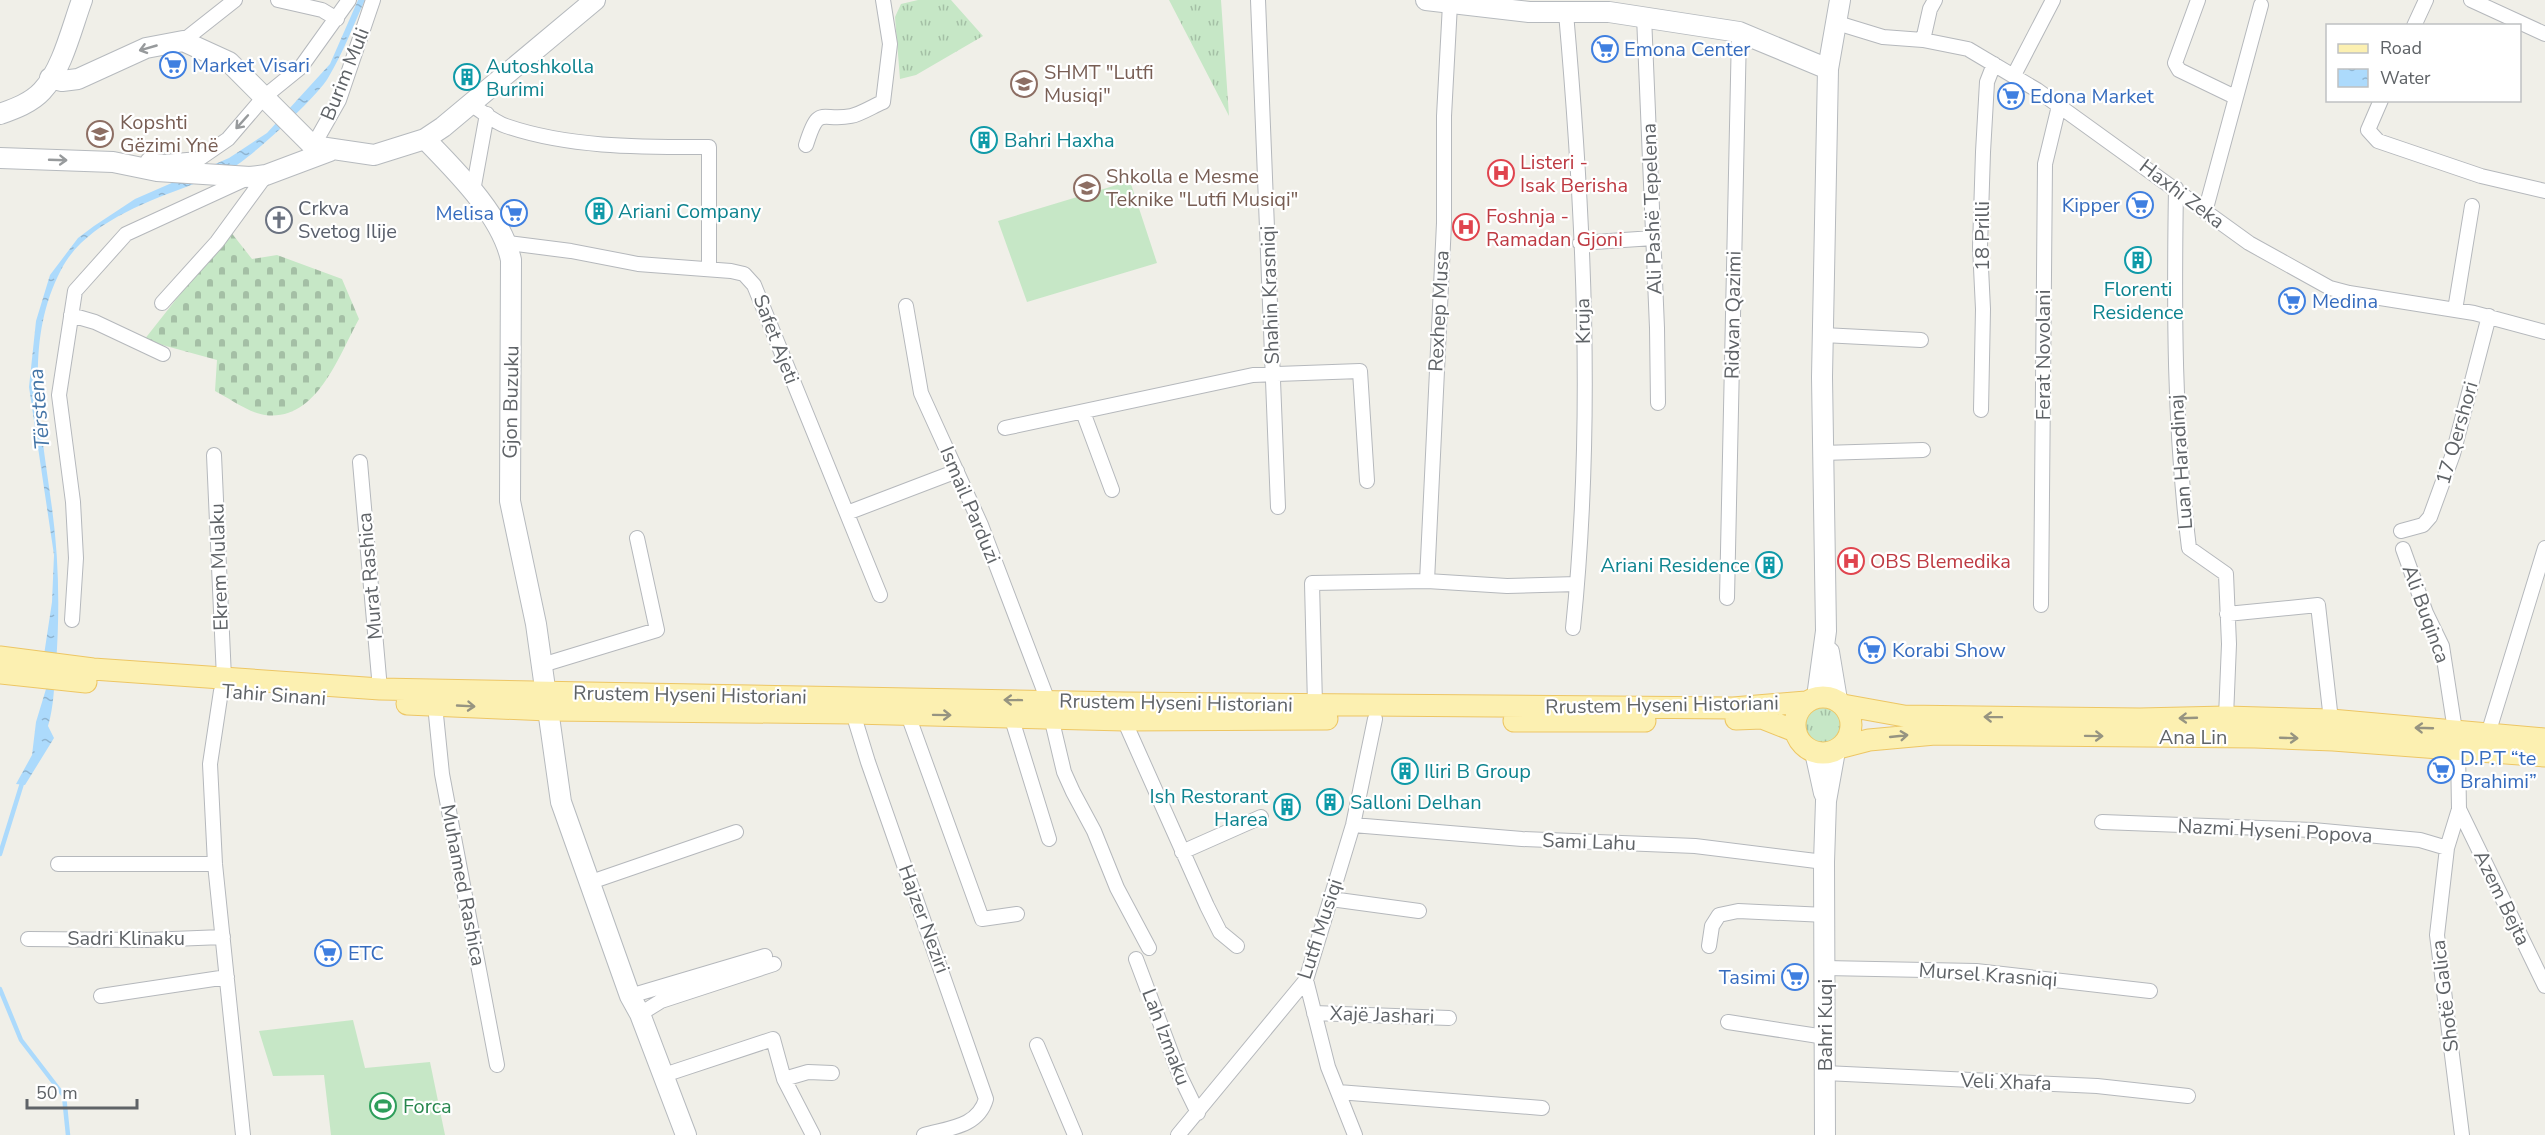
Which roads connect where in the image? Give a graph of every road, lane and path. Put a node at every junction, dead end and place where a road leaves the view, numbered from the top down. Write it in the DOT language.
graph roads {
  1 [pos="82,0"];
  2 [pos="235,0"];
  3 [pos="278,0"];
  4 [pos="349,0"];
  5 [pos="373,0"];
  6 [pos="595,0"];
  7 [pos="883,0"];
  8 [pos="1258,0"];
  9 [pos="1426,0"];
  10 [pos="1840,0"];
  11 [pos="1935,0"];
  12 [pos="2053,0"];
  13 [pos="2198,0"];
  14 [pos="2426,0"];
  15 [pos="2471,0"];
  16 [pos="1450,4"];
  17 [pos="2260,5"];
  18 [pos="1610,6"];
  19 [pos="1566,13"];
  20 [pos="1644,16"];
  21 [pos="337,19"];
  22 [pos="1834,22"];
  23 [pos="2415,24"];
  24 [pos="1739,32"];
  25 [pos="2545,34"];
  26 [pos="1923,40"];
  27 [pos="183,41"];
  28 [pos="61,56"];
  29 [pos="1994,64"];
  30 [pos="1828,69"];
  31 [pos="87,73"];
  32 [pos="2014,75"];
  33 [pos="50,78"];
  34 [pos="2235,97"];
  35 [pos="266,99"];
  36 [pos="2380,102"];
  37 [pos="2058,106"];
  38 [pos="479,109"];
  39 [pos="0,114"];
  40 [pos="425,139"];
  41 [pos="308,141"];
  42 [pos="806,145"];
  43 [pos="339,149"];
  44 [pos="0,158"];
  45 [pos="113,162"];
  46 [pos="251,176"];
  47 [pos="2176,188"];
  48 [pos="473,191"];
  49 [pos="2545,191"];
  50 [pos="2472,206"];
  51 [pos="2205,212"];
  52 [pos="1653,238"];
  53 [pos="507,243"];
  54 [pos="1580,243"];
  55 [pos="709,269"];
  56 [pos="162,303"];
  57 [pos="906,306"];
  58 [pos="2455,310"];
  59 [pos="71,315"];
  60 [pos="2489,316"];
  61 [pos="2545,332"];
  62 [pos="1823,335"];
  63 [pos="1921,340"];
  64 [pos="163,354"];
  65 [pos="1273,375"];
  66 [pos="1658,403"];
  67 [pos="1981,410"];
  68 [pos="1083,412"];
  69 [pos="1005,428"];
  70 [pos="1923,450"];
  71 [pos="1822,453"];
  72 [pos="214,455"];
  73 [pos="360,462"];
  74 [pos="957,471"];
  75 [pos="1367,481"];
  76 [pos="1112,490"];
  77 [pos="1278,507"];
  78 [pos="847,513"];
  79 [pos="2401,531"];
  80 [pos="637,538"];
  81 [pos="2545,548"];
  82 [pos="2403,549"];
  83 [pos="1427,581"];
  84 [pos="1577,584"];
  85 [pos="880,595"];
  86 [pos="1727,598"];
  87 [pos="2041,605"];
  88 [pos="2227,614"];
  89 [pos="72,620"];
  90 [pos="1573,628"];
  91 [pos="542,665"];
  92 [pos="7,666"];
  93 [pos="222,685"];
  94 [pos="380,689"];
  95 [pos="547,701"];
  96 [pos="1826,701"];
  97 [pos="435,705"];
  98 [pos="1315,705"];
  99 [pos="1049,709"];
  100 [pos="853,713"];
  101 [pos="908,715"];
  102 [pos="1011,716"];
  103 [pos="2226,717"];
  104 [pos="1375,719"];
  105 [pos="1124,720"];
  106 [pos="2331,720"];
  107 [pos="2453,730"];
  108 [pos="1796,731"];
  109 [pos="2488,734"];
  110 [pos="2545,739"];
  111 [pos="1830,750"];
  112 [pos="2458,750"];
  113 [pos="2545,756"];
  114 [pos="2459,809"];
  115 [pos="1261,817"];
  116 [pos="2102,822"];
  117 [pos="1353,825"];
  118 [pos="736,832"];
  119 [pos="1048,839"];
  120 [pos="2447,848"];
  121 [pos="1182,852"];
  122 [pos="1824,862"];
  123 [pos="58,864"];
  124 [pos="215,864"];
  125 [pos="588,883"];
  126 [pos="1330,899"];
  127 [pos="1419,911"];
  128 [pos="1017,914"];
  129 [pos="1826,915"];
  130 [pos="223,937"];
  131 [pos="28,939"];
  132 [pos="1237,946"];
  133 [pos="1709,946"];
  134 [pos="1149,948"];
  135 [pos="1136,959"];
  136 [pos="1825,968"];
  137 [pos="227,977"];
  138 [pos="1306,980"];
  139 [pos="2545,986"];
  140 [pos="2150,991"];
  141 [pos="101,996"];
  142 [pos="630,996"];
  143 [pos="1314,1013"];
  144 [pos="640,1014"];
  145 [pos="1449,1018"];
  146 [pos="1728,1022"];
  147 [pos="1825,1037"];
  148 [pos="1037,1045"];
  149 [pos="497,1065"];
  150 [pos="1825,1073"];
  151 [pos="832,1074"];
  152 [pos="661,1076"];
  153 [pos="784,1079"];
  154 [pos="1338,1092"];
  155 [pos="2188,1096"];
  156 [pos="1542,1108"];
  157 [pos="1198,1113"];
  158 [pos="243,1135"];
  159 [pos="686,1135"];
  160 [pos="813,1135"];
  161 [pos="924,1135"];
  162 [pos="1075,1135"];
  163 [pos="1178,1135"];
  164 [pos="1355,1135"];
  165 [pos="1825,1135"];
  166 [pos="2462,1135"];
  1 -- 28 [label="street"];
  2 -- 27 [label="street"];
  3 -- 21 [label="street"];
  4 -- 21 [label="street"];
  5 -- 41 [label="street, Burim Muli"];
  6 -- 38 [label="street"];
  7 -- 42 [label="street"];
  8 -- 65 [label="street, Shahin Krasniqi"];
  9 -- 16 [label="street"];
  10 -- 22 [label="street"];
  11 -- 26 [label="street"];
  12 -- 32 [label="street"];
  13 -- 34 [label="street"];
  14 -- 23 [label="street"];
  15 -- 25 [label="street"];
  16 -- 19 [label="street"];
  16 -- 83 [label="street, Rexhep Musa"];
  17 -- 34 [label="street"];
  18 -- 19 [label="street"];
  18 -- 20 [label="street"];
  19 -- 54 [label="street, Kruja"];
  20 -- 24 [label="street"];
  20 -- 52 [label="street, Ali Pashë Tepelena"];
  21 -- 35 [label="street"];
  22 -- 26 [label="street, Haxhi Zeka"];
  22 -- 30 [label="street"];
  24 -- 30 [label="street"];
  24 -- 86 [label="street, Ridvan Qazimi"];
  26 -- 29 [label="street, Haxhi Zeka"];
  27 -- 31 [label="street, one-way"];
  27 -- 35 [label="street"];
  28 -- 31 [label="street"];
  28 -- 33 [label="street"];
  29 -- 32 [label="street, Haxhi Zeka"];
  29 -- 67 [label="street, 18 Prilli"];
  30 -- 62 [label="street"];
  31 -- 33 [label="street"];
  32 -- 37 [label="street, Haxhi Zeka"];
  33 -- 39 [label="street"];
  34 -- 51 [label="street"];
  35 -- 41 [label="street"];
  35 -- 45 [label="street, one-way"];
  36 -- 49 [label="street"];
  37 -- 47 [label="street, Haxhi Zeka"];
  37 -- 87 [label="street, Ferat Novolani"];
  38 -- 40 [label="street"];
  38 -- 48 [label="street"];
  38 -- 55 [label="street"];
  40 -- 43 [label="street"];
  40 -- 48 [label="street, Gjon Buzuku"];
  41 -- 43 [label="street"];
  43 -- 46 [label="street"];
  44 -- 45 [label="street, one-way"];
  45 -- 46 [label="street"];
  46 -- 56 [label="street"];
  46 -- 59 [label="street"];
  47 -- 51 [label="street, Haxhi Zeka"];
  47 -- 88 [label="street, Luan Haradinaj"];
  48 -- 53 [label="street, Gjon Buzuku"];
  50 -- 58 [label="street"];
  51 -- 58 [label="street, Haxhi Zeka"];
  52 -- 54 [label="street"];
  52 -- 66 [label="street, Ali Pashë Tepelena"];
  53 -- 55 [label="street, Safet Ajeti"];
  53 -- 91 [label="street, Gjon Buzuku"];
  54 -- 84 [label="street, Kruja"];
  55 -- 78 [label="street, Safet Ajeti"];
  57 -- 74 [label="street, Ismail Parduzi"];
  58 -- 60 [label="street, Haxhi Zeka"];
  59 -- 64 [label="street"];
  59 -- 89 [label="street"];
  60 -- 61 [label="street, Haxhi Zeka"];
  60 -- 79 [label="street, 17 Qershori"];
  62 -- 63 [label="street"];
  62 -- 71 [label="street"];
  65 -- 68 [label="street, Shahin Krasniqi"];
  65 -- 75 [label="street, Shahin Krasniqi"];
  65 -- 77 [label="street, Shahin Krasniqi"];
  68 -- 69 [label="street, Shahin Krasniqi"];
  68 -- 76 [label="street"];
  70 -- 71 [label="street"];
  71 -- 96 [label="street"];
  72 -- 93 [label="street, Ekrem Mulaku"];
  73 -- 94 [label="street, Murat Rashica"];
  74 -- 78 [label="street"];
  74 -- 99 [label="street, Ismail Parduzi"];
  78 -- 85 [label="street, Safet Ajeti"];
  80 -- 91 [label="street"];
  81 -- 109 [label="street"];
  82 -- 107 [label="street, Ali Buqinca"];
  83 -- 84 [label="street"];
  83 -- 98 [label="street"];
  84 -- 90 [label="street, Kruja"];
  88 -- 103 [label="street, Luan Haradinaj"];
  88 -- 106 [label="street"];
  91 -- 95 [label="street, Gjon Buzuku"];
  92 -- 93 [label="main road, Tahir Sinani"];
  93 -- 94 [label="main road, Tahir Sinani"];
  93 -- 97 [label="main road, Tahir Sinani"];
  93 -- 124 [label="street"];
  94 -- 95 [label="main road, Tahir Sinani"];
  97 -- 95 [label="main road, Tahir Sinani, one-way"];
  99 -- 95 [label="main road, Rrustem Hyseni Historiani, one-way"];
  95 -- 100 [label="main road, Rrustem Hyseni Historiani"];
  95 -- 125 [label="street, Gjon Buzuku"];
  96 -- 98 [label="main road, Rrustem Hyseni Historiani"];
  103 -- 96 [label="main road, Ana Lin, one-way"];
  96 -- 108 [label="main road"];
  96 -- 111 [label="main road"];
  97 -- 149 [label="street, Muhamed Rashica"];
  98 -- 99 [label="main road, Rrustem Hyseni Historiani"];
  99 -- 102 [label="main road, Rrustem Hyseni Historiani"];
  99 -- 105 [label="main road, Rrustem Hyseni Historiani"];
  99 -- 134 [label="street, Ismail Parduzi"];
  100 -- 101 [label="main road, Rrustem Hyseni Historiani"];
  100 -- 161 [label="street, Hajzer Neziri"];
  101 -- 102 [label="main road, Rrustem Hyseni Historiani, one-way"];
  101 -- 128 [label="street"];
  102 -- 119 [label="street"];
  103 -- 106 [label="main road, Ana Lin"];
  104 -- 105 [label="main road, Rrustem Hyseni Historiani"];
  104 -- 108 [label="main road, Rrustem Hyseni Historiani"];
  104 -- 117 [label="street, Lutfi Musiqi"];
  105 -- 121 [label="street"];
  107 -- 106 [label="main road, Ana Lin, one-way"];
  107 -- 109 [label="main road, Ana Lin"];
  107 -- 112 [label="street, Ali Buqinca"];
  108 -- 111 [label="main road"];
  109 -- 110 [label="main road, Ana Lin"];
  111 -- 112 [label="main road, Ana Lin, one-way"];
  111 -- 122 [label="street, Bahri Kuqi"];
  112 -- 113 [label="main road, Ana Lin"];
  112 -- 114 [label="street, Shotë Galica"];
  114 -- 120 [label="street, Shotë Galica"];
  114 -- 139 [label="street, Azem Bejta"];
  115 -- 121 [label="street"];
  116 -- 120 [label="street, Nazmi Hyseni Popova"];
  117 -- 122 [label="street, Sami Lahu"];
  117 -- 126 [label="street, Lutfi Musiqi"];
  118 -- 125 [label="street"];
  120 -- 166 [label="street, Shotë Galica"];
  121 -- 132 [label="street"];
  122 -- 129 [label="street, Bahri Kuqi"];
  123 -- 124 [label="street"];
  124 -- 130 [label="street"];
  125 -- 142 [label="street, Gjon Buzuku"];
  126 -- 127 [label="street"];
  126 -- 138 [label="street, Lutfi Musiqi"];
  129 -- 133 [label="street"];
  129 -- 136 [label="street, Bahri Kuqi"];
  130 -- 131 [label="street, Sadri Klinaku"];
  130 -- 137 [label="street"];
  135 -- 157 [label="street, Lah Izmaku"];
  136 -- 140 [label="street, Mursel Krasniqi"];
  136 -- 147 [label="street, Bahri Kuqi"];
  137 -- 141 [label="street"];
  137 -- 158 [label="street"];
  138 -- 143 [label="street, Xajë Jashari"];
  138 -- 157 [label="street, Lutfi Musiqi"];
  142 -- 144 [label="street, Gjon Buzuku"];
  142 -- 144 [label="street"];
  143 -- 145 [label="street, Xajë Jashari"];
  143 -- 154 [label="street, Xajë Jashari"];
  144 -- 152 [label="street, Gjon Buzuku"];
  146 -- 147 [label="street"];
  147 -- 150 [label="street, Bahri Kuqi"];
  148 -- 162 [label="street"];
  150 -- 155 [label="street, Veli Xhafa"];
  150 -- 165 [label="street, Bahri Kuqi"];
  151 -- 153 [label="street"];
  152 -- 153 [label="street"];
  152 -- 159 [label="street, Gjon Buzuku"];
  153 -- 160 [label="street"];
  154 -- 156 [label="street"];
  154 -- 164 [label="street, Xajë Jashari"];
  157 -- 163 [label="street, Lutfi Musiqi"];
}
